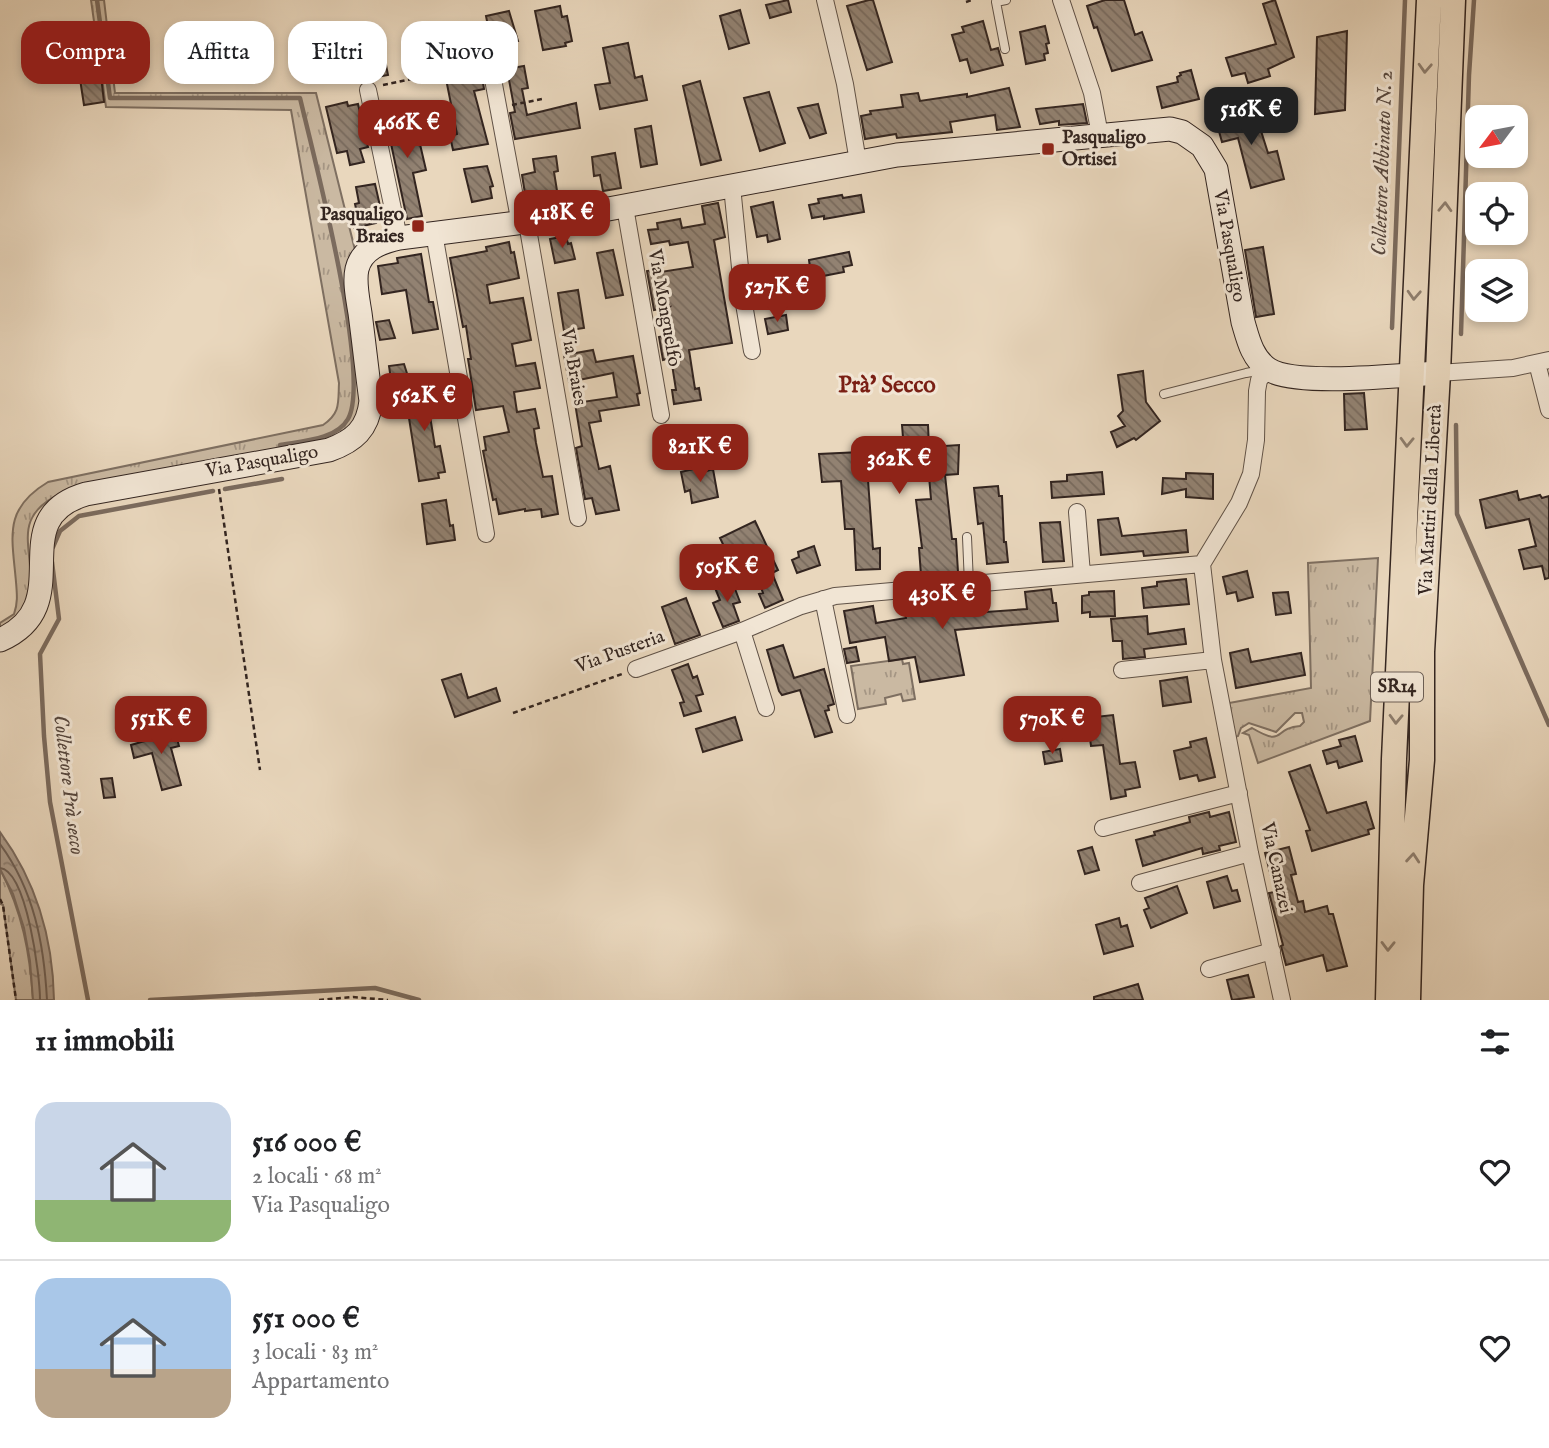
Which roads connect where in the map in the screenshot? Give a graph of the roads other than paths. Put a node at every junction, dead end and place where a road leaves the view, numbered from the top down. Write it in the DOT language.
graph roads {
  1 [pos="825,0"];
  2 [pos="1006,0"];
  3 [pos="1061,0"];
  4 [pos="1429,0"];
  5 [pos="1453,0"];
  6 [pos="1005,49"];
  7 [pos="494,84"];
  8 [pos="368,90"];
  9 [pos="1100,135"];
  10 [pos="858,162"];
  11 [pos="732,187"];
  12 [pos="625,207"];
  13 [pos="523,223"];
  14 [pos="434,233"];
  15 [pos="399,238"];
  16 [pos="752,351"];
  17 [pos="1543,361"];
  18 [pos="1268,370"];
  19 [pos="1438,373"];
  20 [pos="1410,374"];
  21 [pos="1164,394"];
  22 [pos="1549,410"];
  23 [pos="661,415"];
  24 [pos="1077,512"];
  25 [pos="578,518"];
  26 [pos="486,534"];
  27 [pos="967,537"];
  28 [pos="1202,564"];
  29 [pos="1082,574"];
  30 [pos="969,584"];
  31 [pos="823,599"];
  32 [pos="742,631"];
  33 [pos="0,640"];
  34 [pos="1213,660"];
  35 [pos="636,669"];
  36 [pos="1122,670"];
  37 [pos="766,708"];
  38 [pos="847,715"];
  39 [pos="1239,793"];
  40 [pos="1103,828"];
  41 [pos="1250,853"];
  42 [pos="1140,883"];
  43 [pos="1272,951"];
  44 [pos="1209,969"];
  45 [pos="1282,1000"];
  46 [pos="1388,1000"];
  47 [pos="1408,1000"];
  1 -- 10 [label="street"];
  2 -- 6 [label="lane"];
  3 -- 9 [label="street"];
  4 -- 20 [label="main road, Via Martiri della Libertà / SR14, one-way"];
  19 -- 5 [label="main road, Via Martiri della Libertà / SR14, one-way"];
  7 -- 13 [label="street, Via Braies"];
  8 -- 15 [label="street"];
  9 -- 10 [label="street, Via Pasqualigo"];
  9 -- 18 [label="street, Via Pasqualigo"];
  10 -- 11 [label="street, Via Pasqualigo"];
  11 -- 12 [label="street, Via Pasqualigo"];
  11 -- 16 [label="street"];
  12 -- 13 [label="street, Via Pasqualigo"];
  12 -- 23 [label="street, Via Monguelfo"];
  13 -- 14 [label="street, Via Pasqualigo"];
  13 -- 25 [label="street, Via Braies"];
  14 -- 15 [label="street, Via Pasqualigo"];
  14 -- 26 [label="street"];
  15 -- 33 [label="street, Via Pasqualigo"];
  17 -- 19 [label="street"];
  17 -- 22 [label="street"];
  18 -- 20 [label="street"];
  18 -- 21 [label="lane"];
  18 -- 28 [label="street"];
  19 -- 20 [label="street"];
  47 -- 19 [label="main road, Via Martiri della Libertà / SR14, one-way"];
  20 -- 46 [label="main road, Via Martiri della Libertà / SR14, one-way"];
  24 -- 29 [label="street"];
  27 -- 30 [label="lane"];
  28 -- 29 [label="street, Via Pusteria"];
  28 -- 34 [label="street, Via Canazei"];
  29 -- 30 [label="street, Via Pusteria"];
  30 -- 31 [label="street, Via Pusteria"];
  31 -- 32 [label="street, Via Pusteria"];
  31 -- 38 [label="street"];
  32 -- 35 [label="street, Via Pusteria"];
  32 -- 37 [label="street"];
  34 -- 36 [label="street"];
  34 -- 39 [label="street, Via Canazei"];
  39 -- 40 [label="street"];
  39 -- 41 [label="street, Via Canazei"];
  41 -- 42 [label="street"];
  41 -- 43 [label="street, Via Canazei"];
  43 -- 44 [label="street"];
  43 -- 45 [label="street, Via Canazei"];
}
